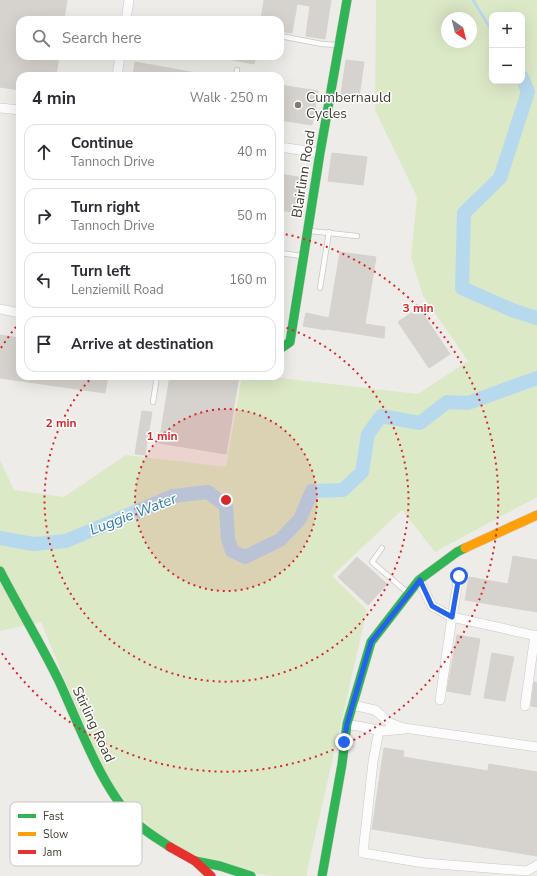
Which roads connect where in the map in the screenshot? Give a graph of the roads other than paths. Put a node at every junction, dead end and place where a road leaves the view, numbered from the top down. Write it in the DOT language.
graph roads {
  1 [pos="129,0"];
  2 [pos="347,0"];
  3 [pos="127,16"];
  4 [pos="284,37"];
  5 [pos="339,45"];
  6 [pos="119,60"];
  7 [pos="118,72"];
  8 [pos="0,108"];
  9 [pos="16,110"];
  10 [pos="284,148"];
  11 [pos="320,153"];
  12 [pos="308,231"];
  13 [pos="329,232"];
  14 [pos="356,236"];
  15 [pos="284,254"];
  16 [pos="304,256"];
  17 [pos="320,288"];
  18 [pos="0,310"];
  19 [pos="16,312"];
  20 [pos="284,346"];
  21 [pos="156,380"];
  22 [pos="153,402"];
  23 [pos="537,515"];
  24 [pos="382,548"];
  25 [pos="0,571"];
  26 [pos="459,576"];
  27 [pos="420,580"];
  28 [pos="409,594"];
  29 [pos="452,617"];
  30 [pos="536,635"];
  31 [pos="440,700"];
  32 [pos="352,705"];
  33 [pos="525,706"];
  34 [pos="347,724"];
  35 [pos="404,728"];
  36 [pos="379,730"];
  37 [pos="537,747"];
  38 [pos="120,802"];
  39 [pos="142,827"];
  40 [pos="195,861"];
  41 [pos="537,865"];
  42 [pos="322,875"];
  43 [pos="211,876"];
  44 [pos="251,876"];
  1 -- 3 [label="street"];
  2 -- 5 [label="main road, Blairlinn Road"];
  4 -- 5 [label="lane"];
  5 -- 11 [label="main road, Blairlinn Road"];
  6 -- 7 [label="street"];
  8 -- 9 [label="street"];
  10 -- 11 [label="street"];
  11 -- 12 [label="main road, Blairlinn Road"];
  12 -- 13 [label="lane"];
  12 -- 16 [label="main road, Blairlinn Road"];
  13 -- 14 [label="lane"];
  13 -- 17 [label="lane"];
  15 -- 16 [label="lane"];
  16 -- 20 [label="main road, Blairlinn Road"];
  18 -- 19 [label="street"];
  21 -- 22 [label="lane"];
  23 -- 27 [label="main road"];
  24 -- 28 [label="lane"];
  25 -- 38 [label="main road, Stirling Road"];
  26 -- 29 [label="street"];
  27 -- 28 [label="main road"];
  27 -- 29 [label="street"];
  28 -- 32 [label="main road"];
  29 -- 30 [label="street"];
  29 -- 31 [label="street"];
  30 -- 33 [label="street"];
  32 -- 34 [label="main road"];
  32 -- 35 [label="street"];
  34 -- 36 [label="street"];
  34 -- 42 [label="main road"];
  35 -- 36 [label="street"];
  35 -- 37 [label="street"];
  36 -- 41 [label="street"];
  39 -- 40 [label="main road, Stirling Road"];
  40 -- 43 [label="main road, Stirling Road"];
  40 -- 44 [label="main road, Stirling Road"];
}
